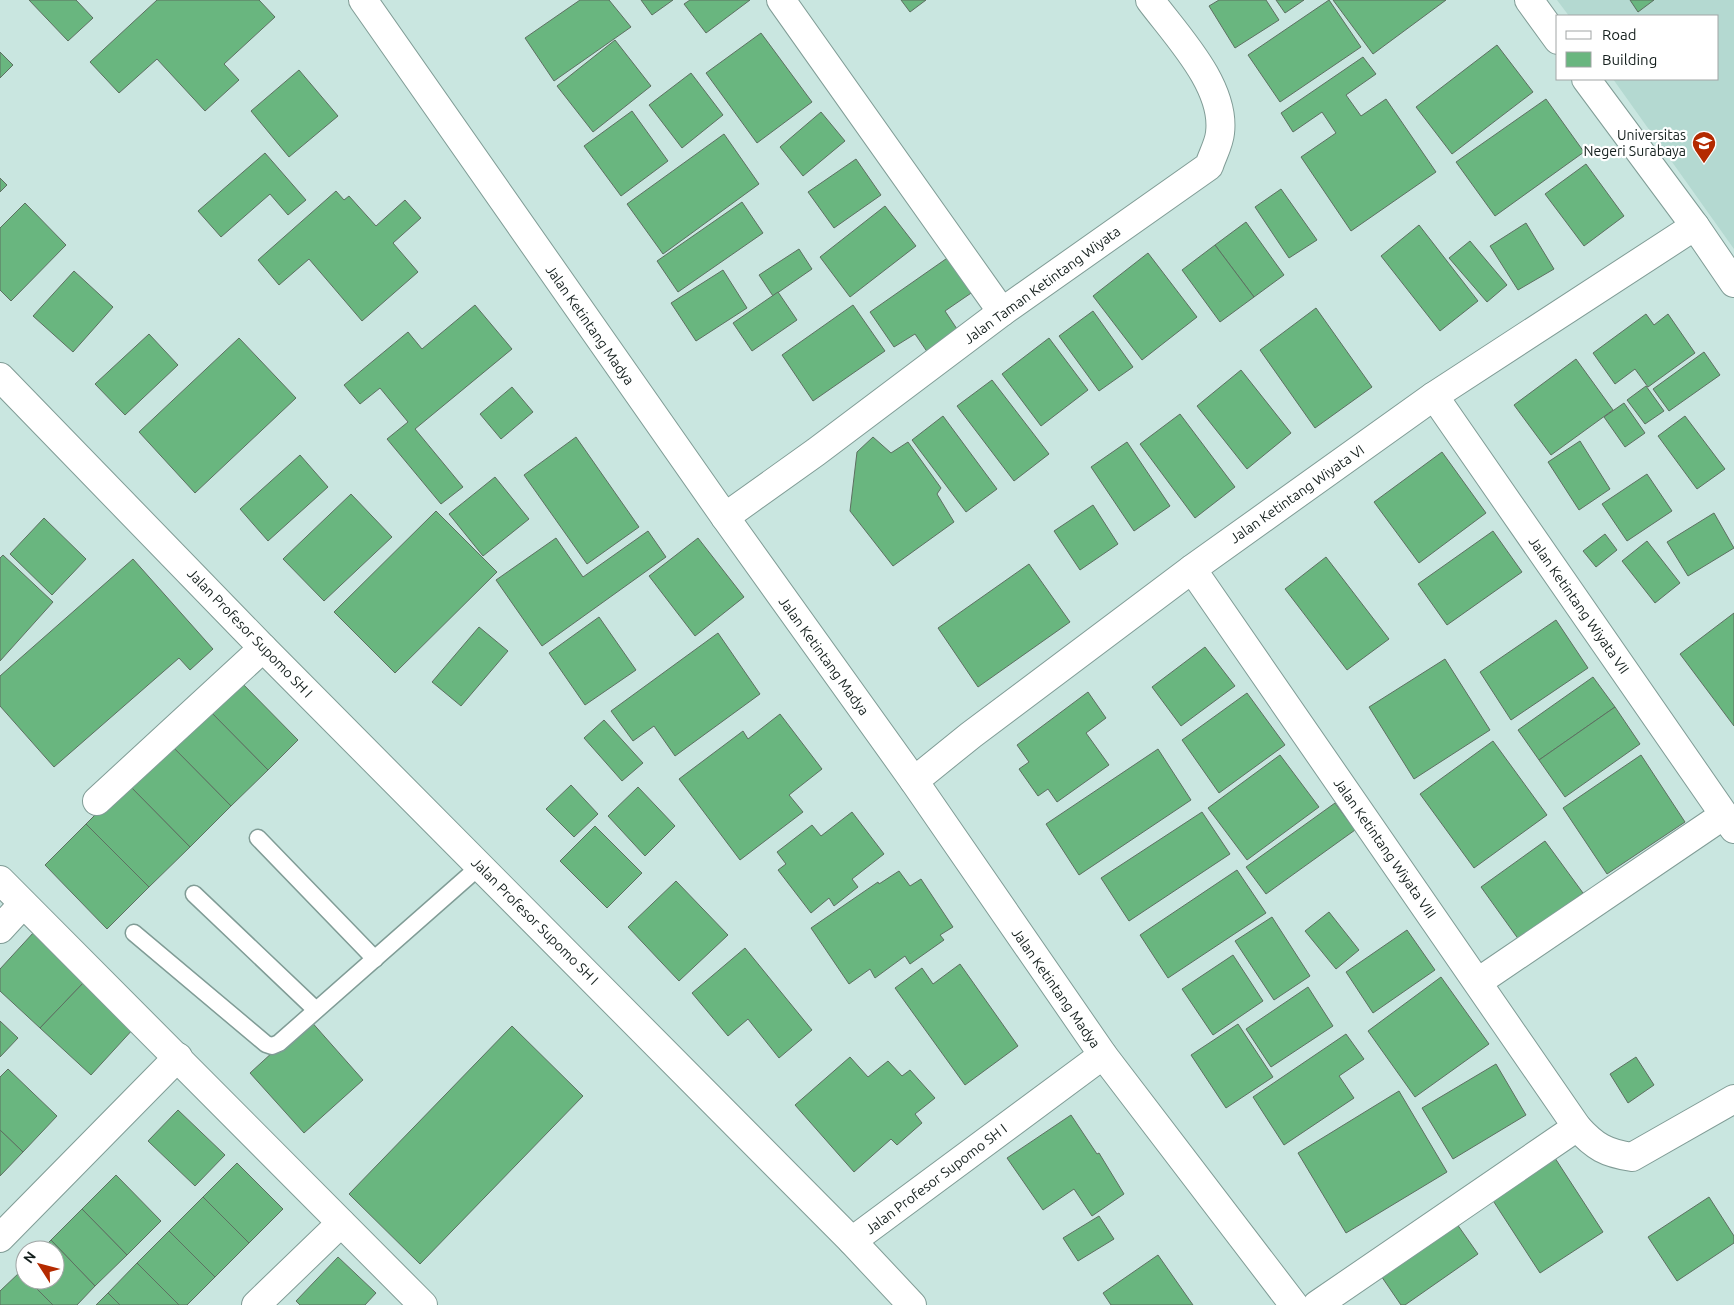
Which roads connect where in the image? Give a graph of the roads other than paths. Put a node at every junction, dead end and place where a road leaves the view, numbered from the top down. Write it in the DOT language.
graph roads {
  1 [pos="363,0"];
  2 [pos="781,0"];
  3 [pos="1150,0"];
  4 [pos="1529,0"];
  5 [pos="1556,37"];
  6 [pos="1587,80"];
  7 [pos="1695,226"];
  8 [pos="1734,283"];
  9 [pos="1002,312"];
  10 [pos="0,377"];
  11 [pos="1434,396"];
  12 [pos="725,518"];
  13 [pos="1192,569"];
  14 [pos="263,648"];
  15 [pos="914,781"];
  16 [pos="97,801"];
  17 [pos="1729,822"];
  18 [pos="258,838"];
  19 [pos="480,866"];
  20 [pos="0,880"];
  21 [pos="194,894"];
  22 [pos="23,904"];
  23 [pos="0,929"];
  24 [pos="134,933"];
  25 [pos="375,959"];
  26 [pos="1478,982"];
  27 [pos="316,1010"];
  28 [pos="1103,1055"];
  29 [pos="178,1057"];
  30 [pos="1734,1099"];
  31 [pos="1577,1127"];
  32 [pos="341,1223"];
  33 [pos="0,1238"];
  34 [pos="852,1241"];
  35 [pos="256,1305"];
  36 [pos="423,1305"];
  37 [pos="912,1305"];
  38 [pos="1294,1305"];
  39 [pos="1317,1305"];
  1 -- 12 [label="street, Jalan Ketintang Madya"];
  2 -- 9 [label="street"];
  3 -- 9 [label="street, Jalan Taman Ketintang Wiyata"];
  4 -- 5 [label="street"];
  6 -- 7 [label="street"];
  7 -- 8 [label="street"];
  7 -- 11 [label="street, Jalan Ketintang Wiyata VI"];
  9 -- 12 [label="street, Jalan Taman Ketintang Wiyata"];
  10 -- 14 [label="street, Jalan Profesor Supomo SH I"];
  11 -- 13 [label="street, Jalan Ketintang Wiyata VI"];
  11 -- 17 [label="street, Jalan Ketintang Wiyata VII"];
  12 -- 15 [label="street, Jalan Ketintang Madya"];
  13 -- 15 [label="street, Jalan Ketintang Wiyata VI"];
  13 -- 26 [label="street, Jalan Ketintang Wiyata VIII"];
  14 -- 16 [label="street"];
  14 -- 19 [label="street, Jalan Profesor Supomo SH I"];
  15 -- 28 [label="street, Jalan Ketintang Madya"];
  17 -- 26 [label="street, Jalan Ketintang Wiyata VII"];
  18 -- 25 [label="lane"];
  19 -- 25 [label="lane"];
  19 -- 34 [label="street, Jalan Profesor Supomo SH I"];
  20 -- 22 [label="street"];
  21 -- 27 [label="lane"];
  22 -- 23 [label="street"];
  22 -- 29 [label="street"];
  24 -- 27 [label="lane"];
  25 -- 27 [label="lane"];
  26 -- 31 [label="street, Jalan Ketintang Wiyata VIII"];
  28 -- 34 [label="street, Jalan Profesor Supomo SH I"];
  28 -- 38 [label="street, Jalan Ketintang Madya"];
  29 -- 32 [label="street"];
  29 -- 33 [label="street"];
  30 -- 31 [label="street, Jalan Ketintang Wiyata VIII"];
  31 -- 39 [label="street"];
  32 -- 35 [label="street"];
  32 -- 36 [label="street"];
  34 -- 37 [label="street"];
}
